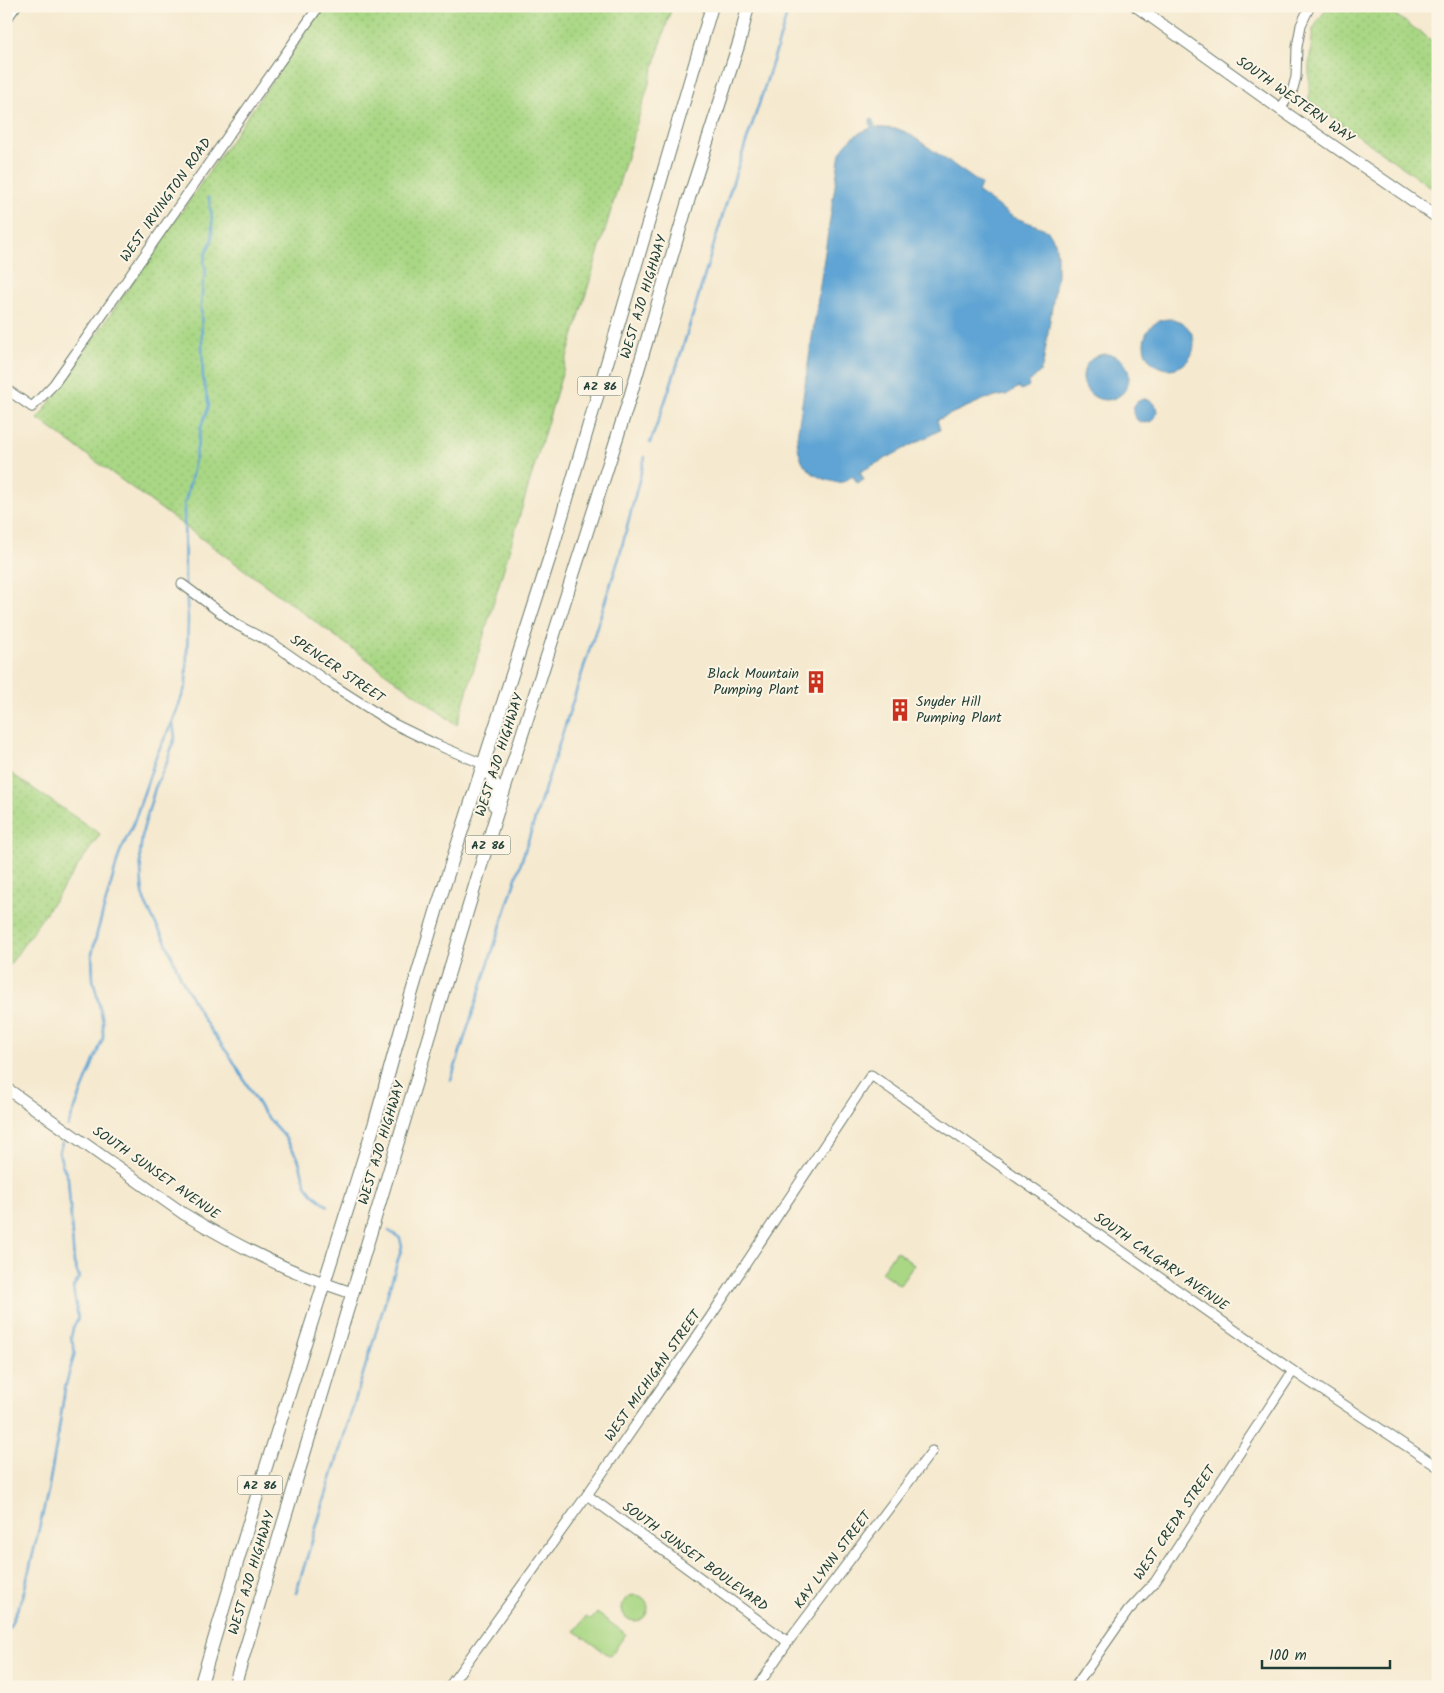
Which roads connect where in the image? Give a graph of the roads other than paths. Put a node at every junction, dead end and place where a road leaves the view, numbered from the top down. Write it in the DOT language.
graph roads {
  1 [pos="16,6"];
  2 [pos="319,6"];
  3 [pos="712,6"];
  4 [pos="748,6"];
  5 [pos="1136,6"];
  6 [pos="1310,6"];
  7 [pos="6,20"];
  8 [pos="1280,109"];
  9 [pos="1438,218"];
  10 [pos="6,389"];
  11 [pos="182,584"];
  12 [pos="483,764"];
  13 [pos="482,865"];
  14 [pos="871,1075"];
  15 [pos="6,1088"];
  16 [pos="324,1284"];
  17 [pos="352,1293"];
  18 [pos="1293,1371"];
  19 [pos="932,1451"];
  20 [pos="1438,1467"];
  21 [pos="587,1495"];
  22 [pos="788,1642"];
  23 [pos="200,1687"];
  24 [pos="234,1687"];
  25 [pos="449,1687"];
  26 [pos="757,1687"];
  27 [pos="1075,1687"];
  1 -- 7 [label="street"];
  2 -- 10 [label="street, WEST IRVINGTON ROAD"];
  3 -- 12 [label="main road, WEST AJO HIGHWAY / AZ 86"];
  4 -- 13 [label="main road, WEST AJO HIGHWAY / AZ 86"];
  5 -- 8 [label="street, SOUTH WESTERN WAY"];
  6 -- 8 [label="street"];
  8 -- 9 [label="street, SOUTH WESTERN WAY"];
  11 -- 12 [label="street, SPENCER STREET"];
  12 -- 13 [label="main road"];
  12 -- 16 [label="main road, WEST AJO HIGHWAY / AZ 86"];
  13 -- 17 [label="main road, WEST AJO HIGHWAY / AZ 86"];
  14 -- 18 [label="street, SOUTH CALGARY AVENUE"];
  14 -- 21 [label="street, WEST MICHIGAN STREET"];
  15 -- 16 [label="street, SOUTH SUNSET AVENUE"];
  16 -- 17 [label="street, SOUTH SUNSET AVENUE"];
  16 -- 23 [label="main road, WEST AJO HIGHWAY / AZ 86"];
  17 -- 24 [label="main road, WEST AJO HIGHWAY / AZ 86"];
  18 -- 20 [label="street, SOUTH CALGARY AVENUE"];
  18 -- 27 [label="street, WEST CREDA STREET"];
  19 -- 22 [label="street, KAY LYNN STREET"];
  21 -- 22 [label="street, SOUTH SUNSET BOULEVARD"];
  21 -- 25 [label="street, WEST MICHIGAN STREET"];
  22 -- 26 [label="street, KAY LYNN STREET"];
}
